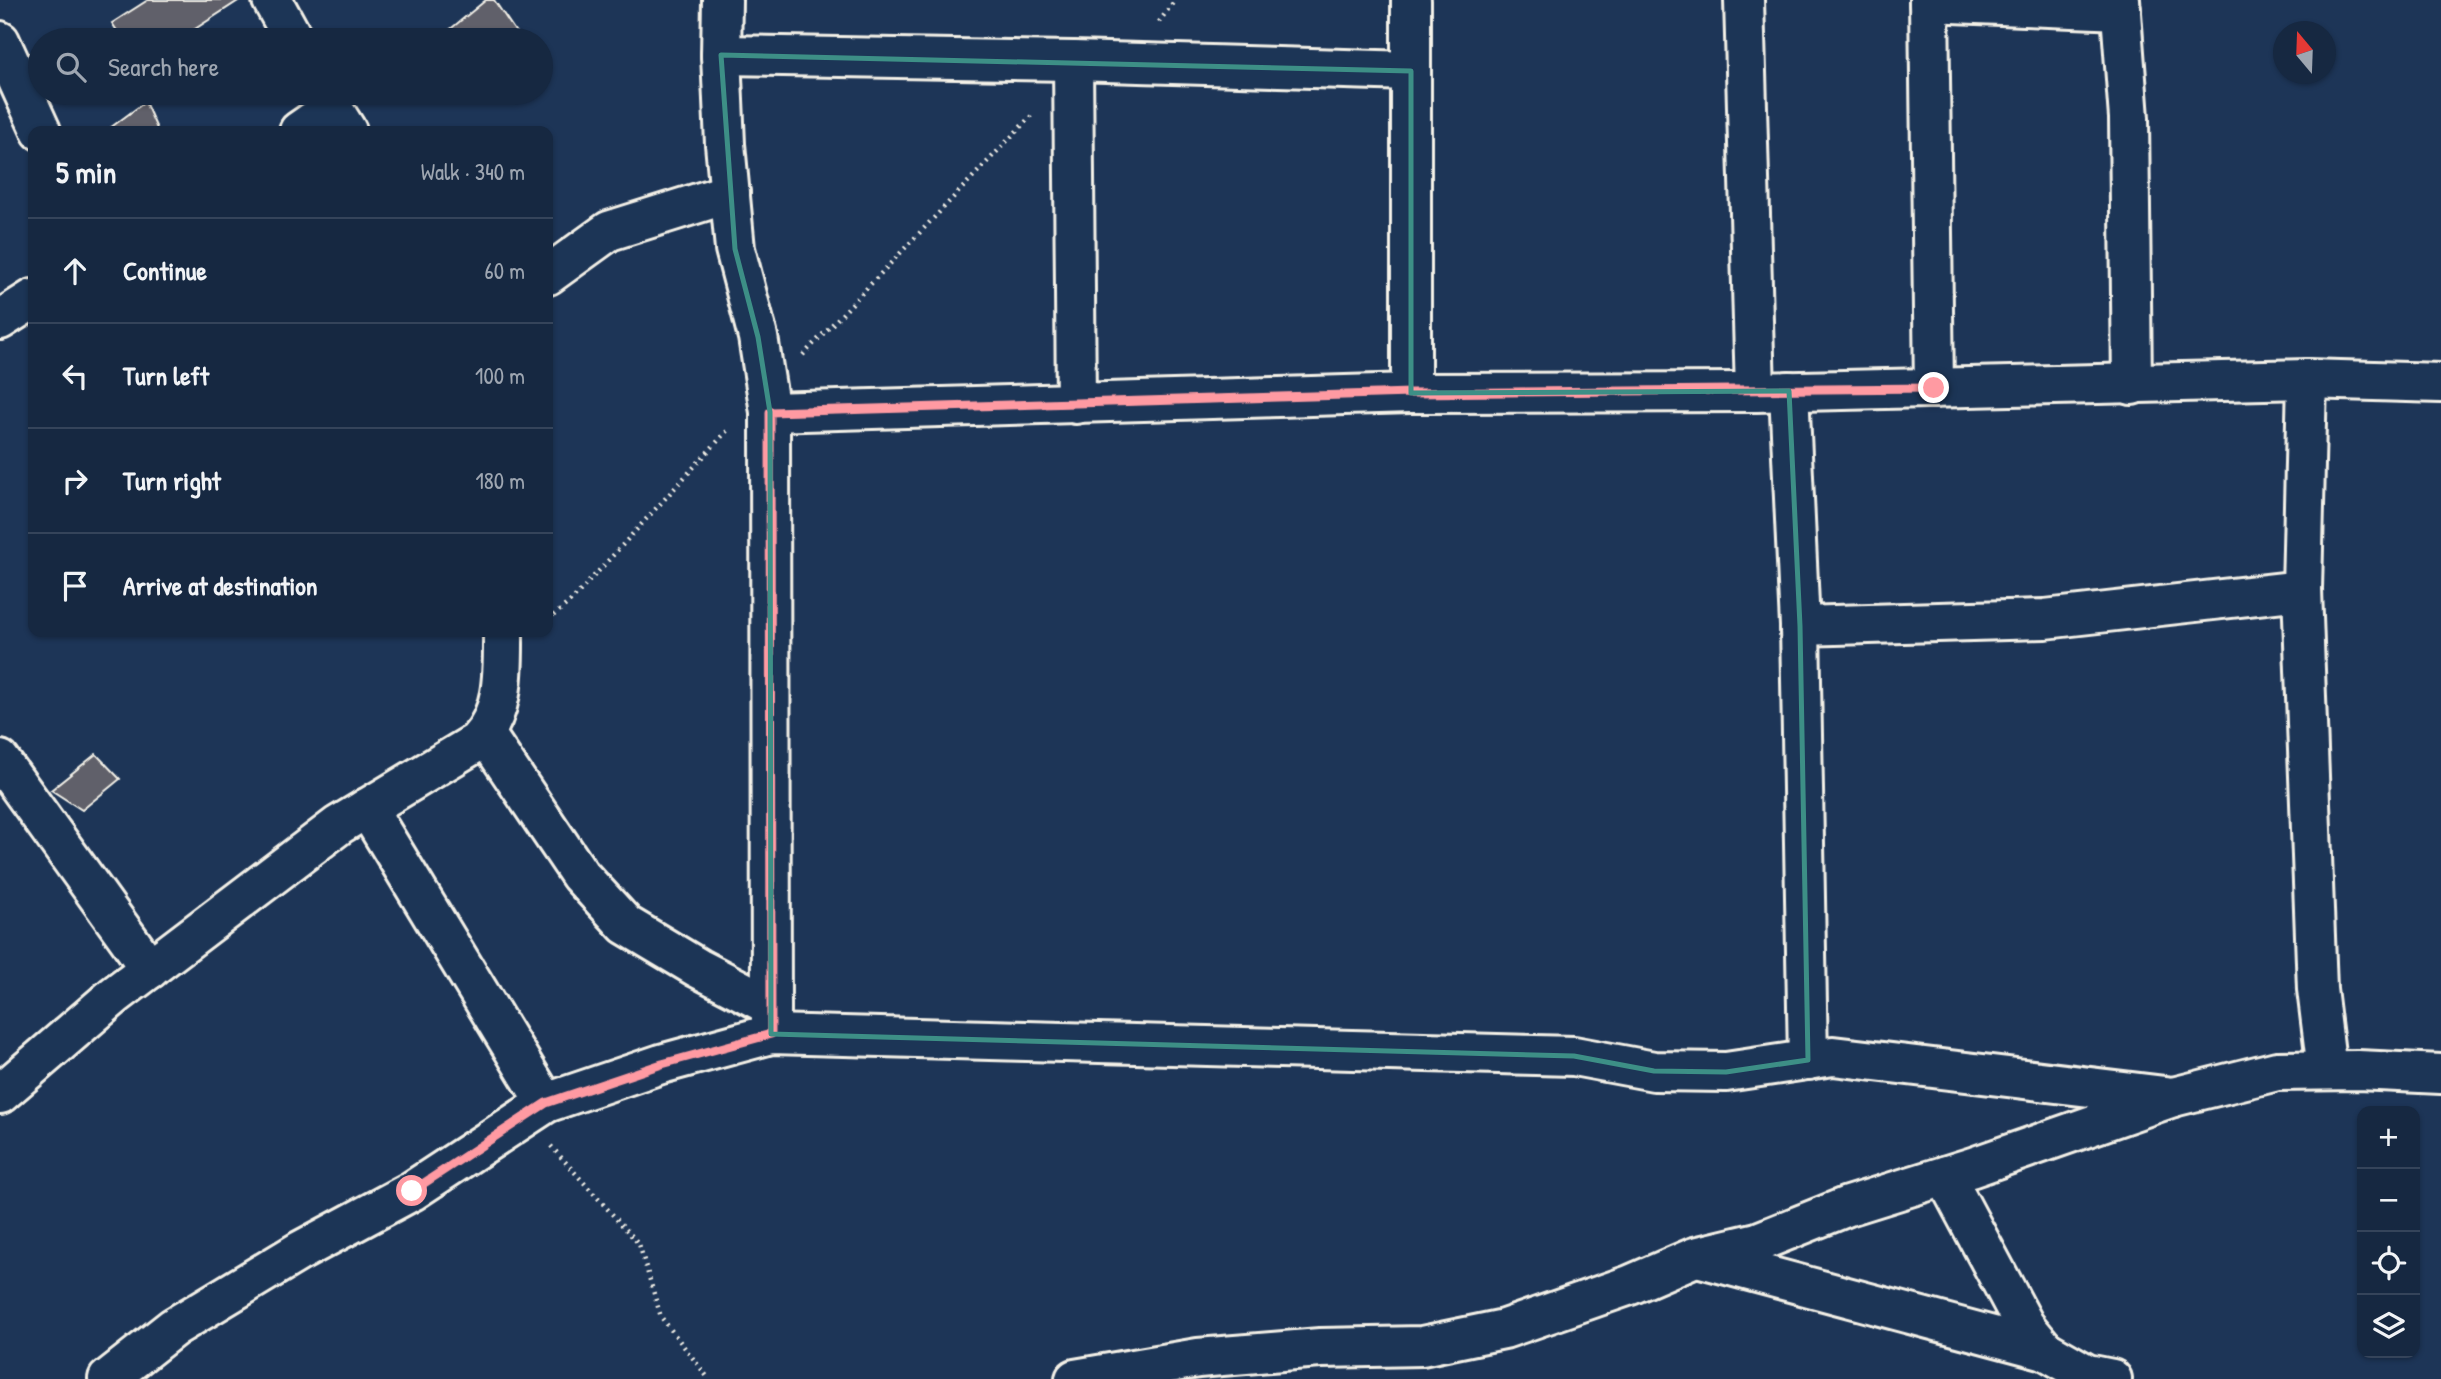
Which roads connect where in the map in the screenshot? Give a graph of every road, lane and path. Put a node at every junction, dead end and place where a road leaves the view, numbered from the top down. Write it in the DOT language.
graph roads {
  1 [pos="272,0"];
  2 [pos="722,0"];
  3 [pos="1175,0"];
  4 [pos="1410,0"];
  5 [pos="1744,0"];
  6 [pos="1929,1"];
  7 [pos="2120,5"];
  8 [pos="287,28"];
  9 [pos="1155,28"];
  10 [pos="0,41"];
  11 [pos="721,55"];
  12 [pos="1073,61"];
  13 [pos="1411,71"];
  14 [pos="12,99"];
  15 [pos="334,111"];
  16 [pos="1033,114"];
  17 [pos="36,126"];
  18 [pos="308,126"];
  19 [pos="730,193"];
  20 [pos="553,271"];
  21 [pos="28,302"];
  22 [pos="0,320"];
  23 [pos="801,358"];
  24 [pos="2307,379"];
  25 [pos="2441,383"];
  26 [pos="2132,385"];
  27 [pos="1934,388"];
  28 [pos="1772,391"];
  29 [pos="1411,393"];
  30 [pos="1076,404"];
  31 [pos="753,417"];
  32 [pos="2302,590"];
  33 [pos="553,616"];
  34 [pos="1800,626"];
  35 [pos="503,637"];
  36 [pos="485,734"];
  37 [pos="0,760"];
  38 [pos="367,808"];
  39 [pos="150,969"];
  40 [pos="771,1020"];
  41 [pos="1808,1060"];
  42 [pos="2327,1070"];
  43 [pos="2441,1074"];
  44 [pos="0,1094"];
  45 [pos="2173,1097"];
  46 [pos="536,1110"];
  47 [pos="1945,1176"];
  48 [pos="1695,1257"];
  49 [pos="2045,1350"];
  50 [pos="107,1379"];
  51 [pos="709,1379"];
  52 [pos="1075,1379"];
  53 [pos="2112,1379"];
  1 -- 8 [label="street"];
  2 -- 11 [label="street"];
  3 -- 9 [label="path"];
  4 -- 13 [label="street"];
  5 -- 28 [label="street"];
  6 -- 7 [label="street"];
  6 -- 27 [label="street"];
  7 -- 26 [label="street"];
  10 -- 14 [label="street"];
  11 -- 12 [label="street"];
  11 -- 19 [label="street"];
  12 -- 13 [label="street"];
  12 -- 30 [label="street"];
  13 -- 29 [label="street"];
  14 -- 17 [label="street"];
  15 -- 18 [label="street"];
  16 -- 23 [label="path"];
  19 -- 20 [label="street"];
  19 -- 31 [label="street"];
  21 -- 22 [label="street"];
  24 -- 25 [label="street"];
  24 -- 26 [label="street"];
  24 -- 32 [label="street"];
  26 -- 27 [label="street"];
  27 -- 28 [label="street"];
  28 -- 29 [label="street"];
  28 -- 34 [label="street"];
  29 -- 30 [label="street"];
  30 -- 31 [label="street"];
  31 -- 33 [label="path"];
  31 -- 40 [label="street"];
  32 -- 34 [label="street"];
  32 -- 42 [label="street"];
  34 -- 41 [label="street"];
  35 -- 36 [label="street"];
  36 -- 38 [label="street"];
  36 -- 40 [label="street"];
  37 -- 39 [label="street"];
  38 -- 39 [label="street"];
  38 -- 46 [label="street"];
  39 -- 44 [label="street"];
  40 -- 41 [label="street"];
  40 -- 46 [label="street"];
  41 -- 45 [label="street"];
  42 -- 43 [label="street"];
  42 -- 45 [label="street"];
  45 -- 47 [label="street"];
  46 -- 50 [label="street"];
  46 -- 51 [label="path"];
  47 -- 48 [label="street"];
  47 -- 49 [label="street"];
  48 -- 49 [label="street"];
  48 -- 52 [label="street"];
  49 -- 53 [label="street"];
}
